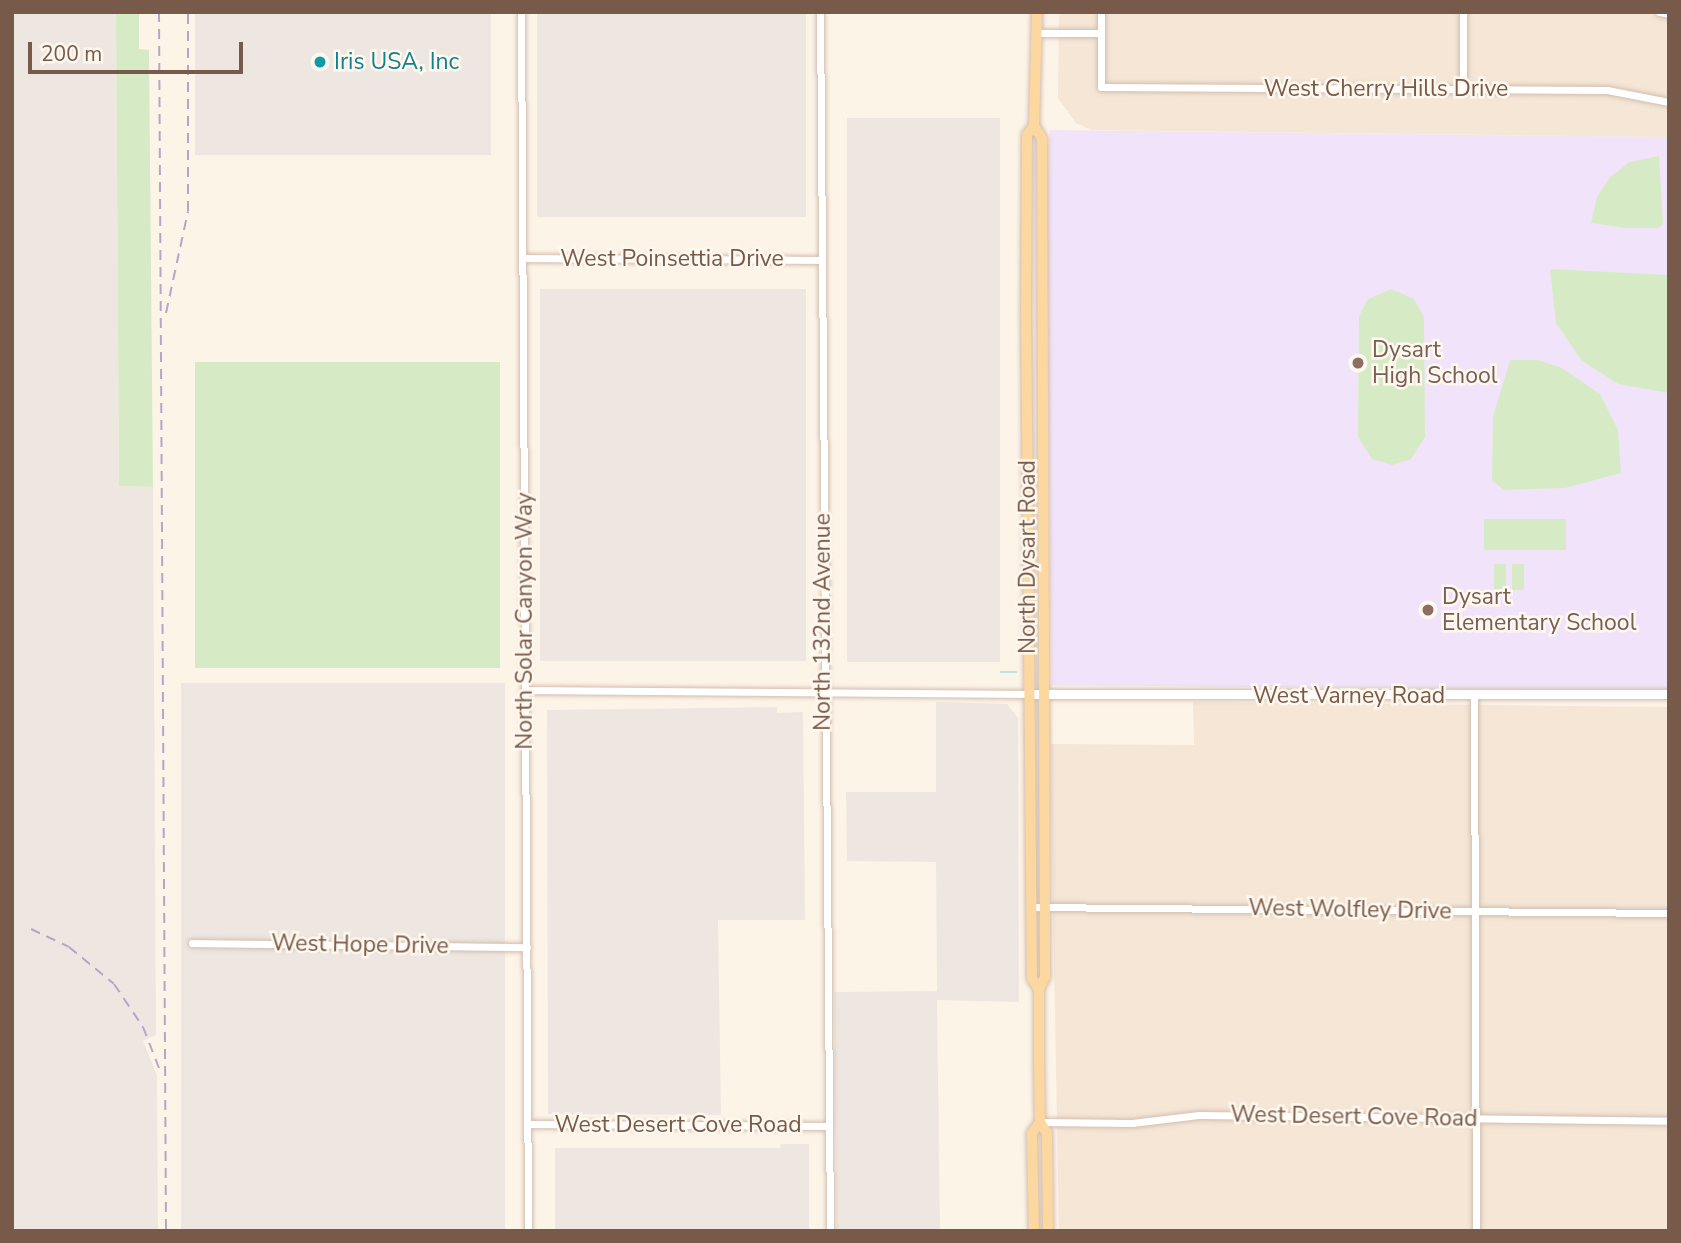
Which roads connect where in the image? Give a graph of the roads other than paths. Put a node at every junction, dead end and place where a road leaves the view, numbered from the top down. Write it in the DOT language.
graph roads {
  1 [pos="521,12"];
  2 [pos="820,12"];
  3 [pos="1037,12"];
  4 [pos="1101,12"];
  5 [pos="1463,12"];
  6 [pos="1659,12"];
  7 [pos="1669,14"];
  8 [pos="1037,33"];
  9 [pos="1101,33"];
  10 [pos="1463,89"];
  11 [pos="1669,102"];
  12 [pos="1034,126"];
  13 [pos="1042,139"];
  14 [pos="1026,178"];
  15 [pos="523,258"];
  16 [pos="821,260"];
  17 [pos="525,690"];
  18 [pos="823,693"];
  19 [pos="1029,694"];
  20 [pos="1041,694"];
  21 [pos="1669,694"];
  22 [pos="1474,697"];
  23 [pos="1031,907"];
  24 [pos="1044,907"];
  25 [pos="1473,912"];
  26 [pos="1669,913"];
  27 [pos="192,943"];
  28 [pos="527,947"];
  29 [pos="1039,989"];
  30 [pos="1475,1119"];
  31 [pos="1669,1121"];
  32 [pos="1040,1122"];
  33 [pos="528,1125"];
  34 [pos="829,1126"];
  35 [pos="528,1231"];
  36 [pos="830,1231"];
  37 [pos="1034,1231"];
  38 [pos="1048,1231"];
  39 [pos="1476,1231"];
  1 -- 15 [label="street, North Solar Canyon Way"];
  2 -- 16 [label="street, North 132nd Avenue"];
  3 -- 8 [label="main road, North Dysart Road"];
  4 -- 9 [label="street"];
  5 -- 10 [label="street"];
  6 -- 7 [label="street"];
  8 -- 9 [label="street"];
  8 -- 12 [label="main road, North Dysart Road"];
  9 -- 10 [label="street, West Cherry Hills Drive"];
  10 -- 11 [label="street, West Cherry Hills Drive"];
  12 -- 13 [label="main road"];
  12 -- 14 [label="main road, North Dysart Road"];
  13 -- 14 [label="main road"];
  13 -- 20 [label="main road, North Dysart Road"];
  14 -- 19 [label="main road, North Dysart Road"];
  15 -- 16 [label="street, West Poinsettia Drive"];
  15 -- 17 [label="street, North Solar Canyon Way"];
  16 -- 18 [label="street, North 132nd Avenue"];
  17 -- 18 [label="street"];
  17 -- 28 [label="street, North Solar Canyon Way"];
  18 -- 19 [label="street"];
  18 -- 34 [label="street, North 132nd Avenue"];
  19 -- 20 [label="street, West Varney Road"];
  19 -- 23 [label="main road, North Dysart Road"];
  20 -- 22 [label="street, West Varney Road"];
  20 -- 24 [label="main road, North Dysart Road"];
  21 -- 22 [label="street, West Varney Road"];
  22 -- 25 [label="street"];
  23 -- 24 [label="street, West Wolfley Drive"];
  23 -- 29 [label="main road, North Dysart Road"];
  24 -- 25 [label="street, West Wolfley Drive"];
  24 -- 29 [label="main road, North Dysart Road"];
  25 -- 26 [label="street, West Wolfley Drive"];
  25 -- 30 [label="street"];
  27 -- 28 [label="street, West Hope Drive"];
  28 -- 33 [label="street, North Solar Canyon Way"];
  29 -- 32 [label="main road, North Dysart Road"];
  30 -- 31 [label="street, West Desert Cove Road"];
  30 -- 32 [label="street, West Desert Cove Road"];
  30 -- 39 [label="street"];
  32 -- 37 [label="main road, North Dysart Road"];
  32 -- 38 [label="main road, North Dysart Road"];
  33 -- 34 [label="street, West Desert Cove Road"];
  33 -- 35 [label="street, North Solar Canyon Way"];
  34 -- 36 [label="street, North 132nd Avenue"];
}
